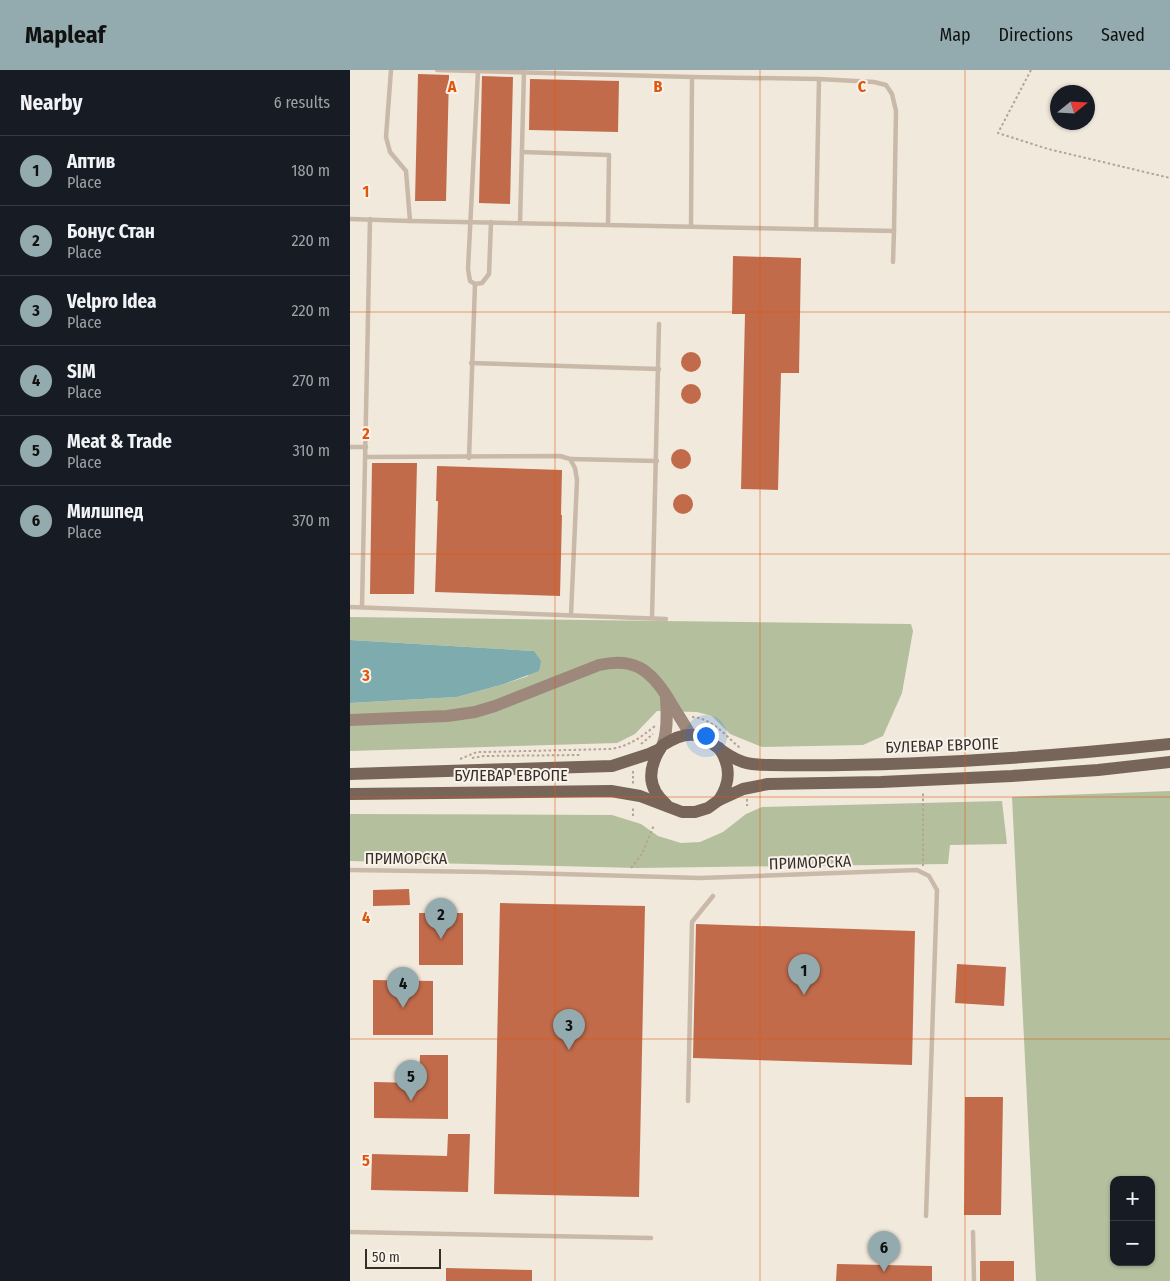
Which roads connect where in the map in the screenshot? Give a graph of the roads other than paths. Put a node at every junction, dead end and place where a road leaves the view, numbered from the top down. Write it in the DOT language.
graph roads {
  1 [pos="391,70"];
  2 [pos="438,70"];
  3 [pos="478,71"];
  4 [pos="524,72"];
  5 [pos="692,77"];
  6 [pos="818,79"];
  7 [pos="522,152"];
  8 [pos="350,219"];
  9 [pos="370,219"];
  10 [pos="410,221"];
  11 [pos="470,221"];
  12 [pos="491,222"];
  13 [pos="520,222"];
  14 [pos="608,224"];
  15 [pos="692,226"];
  16 [pos="816,229"];
  17 [pos="894,231"];
  18 [pos="893,262"];
  19 [pos="475,284"];
  20 [pos="659,324"];
  21 [pos="471,363"];
  22 [pos="659,369"];
  23 [pos="350,447"];
  24 [pos="366,448"];
  25 [pos="366,457"];
  26 [pos="468,458"];
  27 [pos="570,460"];
  28 [pos="657,461"];
  29 [pos="350,607"];
  30 [pos="362,607"];
  31 [pos="571,615"];
  32 [pos="652,618"];
  33 [pos="666,619"];
  34 [pos="666,696"];
  35 [pos="350,720"];
  36 [pos="690,734"];
  37 [pos="1170,744"];
  38 [pos="661,747"];
  39 [pos="719,748"];
  40 [pos="1170,762"];
  41 [pos="350,774"];
  42 [pos="350,794"];
  43 [pos="719,800"];
  44 [pos="670,807"];
  45 [pos="350,870"];
  46 [pos="713,896"];
  47 [pos="688,1101"];
  48 [pos="926,1216"];
  49 [pos="350,1232"];
  50 [pos="973,1232"];
  51 [pos="651,1238"];
  52 [pos="974,1281"];
  1 -- 10 [label="lane"];
  2 -- 3 [label="lane"];
  3 -- 4 [label="lane"];
  3 -- 11 [label="lane"];
  4 -- 5 [label="lane"];
  4 -- 7 [label="lane"];
  5 -- 6 [label="lane"];
  5 -- 15 [label="lane"];
  6 -- 16 [label="lane"];
  6 -- 17 [label="lane"];
  7 -- 13 [label="lane"];
  7 -- 14 [label="lane"];
  8 -- 9 [label="lane"];
  9 -- 10 [label="lane"];
  9 -- 24 [label="lane"];
  10 -- 11 [label="lane"];
  11 -- 12 [label="lane"];
  11 -- 19 [label="lane"];
  12 -- 13 [label="lane"];
  12 -- 19 [label="lane"];
  13 -- 14 [label="lane"];
  14 -- 15 [label="lane"];
  15 -- 16 [label="lane"];
  16 -- 17 [label="lane"];
  17 -- 18 [label="lane"];
  19 -- 21 [label="lane"];
  20 -- 22 [label="lane"];
  21 -- 22 [label="lane"];
  21 -- 26 [label="lane"];
  22 -- 28 [label="lane"];
  23 -- 24 [label="lane"];
  24 -- 25 [label="lane"];
  25 -- 26 [label="lane"];
  25 -- 30 [label="lane"];
  26 -- 27 [label="lane"];
  27 -- 28 [label="lane"];
  27 -- 31 [label="lane"];
  28 -- 32 [label="lane"];
  29 -- 30 [label="lane"];
  30 -- 31 [label="lane"];
  31 -- 32 [label="lane"];
  32 -- 33 [label="lane"];
  34 -- 35 [label="street"];
  34 -- 36 [label="street"];
  34 -- 38 [label="street"];
  36 -- 38 [label="main road, БУЛЕВАР ЕВРОПЕ"];
  36 -- 39 [label="main road, БУЛЕВАР ЕВРОПЕ"];
  37 -- 39 [label="main road, БУЛЕВАР ЕВРОПЕ"];
  38 -- 41 [label="main road, БУЛЕВАР ЕВРОПЕ"];
  38 -- 44 [label="main road"];
  39 -- 43 [label="main road"];
  40 -- 43 [label="main road, БУЛЕВАР ЕВРОПЕ"];
  42 -- 44 [label="main road, БУЛЕВАР ЕВРОПЕ"];
  43 -- 44 [label="main road, БУЛЕВАР ЕВРОПЕ"];
  45 -- 48 [label="lane, ПРИМОРСКА"];
  46 -- 47 [label="lane"];
  49 -- 51 [label="lane"];
  50 -- 52 [label="lane"];
}
